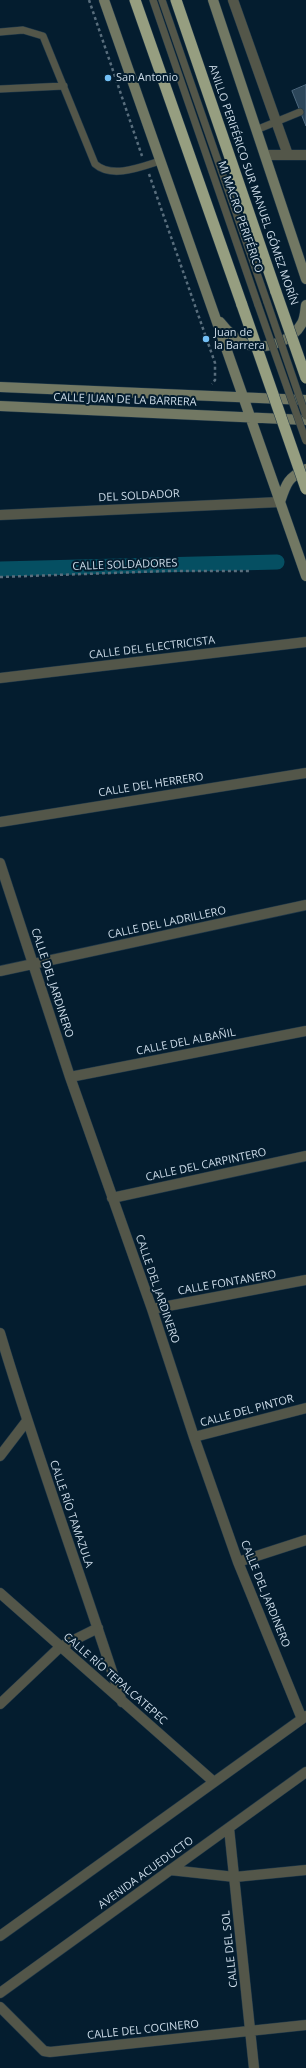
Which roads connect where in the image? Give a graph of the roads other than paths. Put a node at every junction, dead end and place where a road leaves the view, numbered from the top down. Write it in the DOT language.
graph roads {
  1 [pos="104,0"];
  2 [pos="135,0"];
  3 [pos="153,0"];
  4 [pos="162,0"];
  5 [pos="176,0"];
  6 [pos="212,0"];
  7 [pos="233,0"];
  8 [pos="0,32"];
  9 [pos="64,86"];
  10 [pos="0,89"];
  11 [pos="300,112"];
  12 [pos="277,122"];
  13 [pos="256,130"];
  14 [pos="265,155"];
  15 [pos="288,155"];
  16 [pos="306,155"];
  17 [pos="160,161"];
  18 [pos="306,279"];
  19 [pos="306,305"];
  20 [pos="216,318"];
  21 [pos="306,378"];
  22 [pos="0,387"];
  23 [pos="243,398"];
  24 [pos="306,400"];
  25 [pos="0,406"];
  26 [pos="306,416"];
  27 [pos="249,417"];
  28 [pos="306,420"];
  29 [pos="306,441"];
  30 [pos="306,469"];
  31 [pos="306,489"];
  32 [pos="280,502"];
  33 [pos="0,515"];
  34 [pos="306,576"];
  35 [pos="306,642"];
  36 [pos="0,678"];
  37 [pos="306,772"];
  38 [pos="0,822"];
  39 [pos="0,863"];
  40 [pos="306,905"];
  41 [pos="33,964"];
  42 [pos="0,971"];
  43 [pos="306,1031"];
  44 [pos="70,1077"];
  45 [pos="306,1156"];
  46 [pos="112,1198"];
  47 [pos="306,1280"];
  48 [pos="152,1309"];
  49 [pos="0,1333"];
  50 [pos="306,1408"];
  51 [pos="26,1422"];
  52 [pos="194,1437"];
  53 [pos="1,1453"];
  54 [pos="306,1540"];
  55 [pos="238,1562"];
  56 [pos="0,1593"];
  57 [pos="98,1628"];
  58 [pos="60,1646"];
  59 [pos="122,1702"];
  60 [pos="0,1704"];
  61 [pos="304,1717"];
  62 [pos="306,1772"];
  63 [pos="214,1782"];
  64 [pos="229,1828"];
  65 [pos="170,1870"];
  66 [pos="306,1870"];
  67 [pos="235,1877"];
  68 [pos="0,1936"];
  69 [pos="0,1993"];
  70 [pos="0,2008"];
  71 [pos="306,2025"];
  72 [pos="250,2031"];
  73 [pos="254,2068"];
  1 -- 17 [label="main road"];
  2 -- 31 [label="highway, bridge"];
  3 -- 29 [label="lane, MI MACRO PERIFÉRICO, bridge"];
  4 -- 26 [label="lane, MI MACRO PERIFÉRICO, bridge"];
  5 -- 21 [label="highway, ANILLO PERIFÉRICO SUR MANUEL GÓMEZ MORÍN, bridge"];
  6 -- 13 [label="main road"];
  7 -- 12 [label="street"];
  8 -- 9 [label="lane"];
  9 -- 10 [label="lane"];
  9 -- 17 [label="lane"];
  11 -- 12 [label="lane"];
  12 -- 13 [label="lane"];
  12 -- 15 [label="street"];
  13 -- 14 [label="main road"];
  14 -- 15 [label="street"];
  14 -- 18 [label="main road"];
  15 -- 16 [label="street"];
  17 -- 20 [label="main road"];
  19 -- 20 [label="main road"];
  20 -- 23 [label="main road"];
  22 -- 23 [label="main road, CALLE JUAN DE LA BARRERA"];
  23 -- 24 [label="main road, CALLE JUAN DE LA BARRERA"];
  23 -- 27 [label="main road"];
  25 -- 27 [label="main road, CALLE JUAN DE LA BARRERA"];
  27 -- 28 [label="main road, CALLE JUAN DE LA BARRERA"];
  27 -- 32 [label="main road"];
  30 -- 32 [label="main road"];
  32 -- 33 [label="street, DEL SOLDADOR"];
  32 -- 34 [label="main road"];
  35 -- 36 [label="street, CALLE DEL ELECTRICISTA"];
  37 -- 38 [label="street, CALLE DEL HERRERO"];
  39 -- 41 [label="street, CALLE DEL JARDINERO"];
  40 -- 41 [label="street, CALLE DEL LADRILLERO"];
  41 -- 42 [label="street, CALLE DEL LADRILLERO"];
  41 -- 44 [label="street, CALLE DEL JARDINERO"];
  43 -- 44 [label="street, CALLE DEL ALBAÑIL"];
  44 -- 46 [label="street, CALLE DEL JARDINERO"];
  45 -- 46 [label="street, CALLE DEL CARPINTERO"];
  46 -- 48 [label="street, CALLE DEL JARDINERO"];
  47 -- 48 [label="street, CALLE FONTANERO"];
  48 -- 52 [label="street, CALLE DEL JARDINERO"];
  49 -- 51 [label="street, CALLE RÍO TAMAZULA"];
  50 -- 52 [label="street, CALLE DEL PINTOR"];
  51 -- 53 [label="street"];
  51 -- 57 [label="street, CALLE RÍO TAMAZULA"];
  52 -- 55 [label="street, CALLE DEL JARDINERO"];
  54 -- 55 [label="street"];
  55 -- 61 [label="street, CALLE DEL JARDINERO"];
  56 -- 58 [label="street, CALLE RÍO TEPALCATEPEC"];
  57 -- 58 [label="street"];
  57 -- 59 [label="street, CALLE RÍO TAMAZULA"];
  58 -- 59 [label="street, CALLE RÍO TEPALCATEPEC"];
  58 -- 60 [label="street"];
  59 -- 63 [label="street, CALLE RÍO TEPALCATEPEC"];
  61 -- 63 [label="street"];
  62 -- 64 [label="street, AVENIDA ACUEDUCTO"];
  63 -- 68 [label="street"];
  64 -- 65 [label="street, AVENIDA ACUEDUCTO"];
  64 -- 67 [label="street, CALLE DEL SOL"];
  65 -- 67 [label="street"];
  65 -- 69 [label="street, AVENIDA ACUEDUCTO"];
  66 -- 67 [label="street"];
  67 -- 72 [label="street, CALLE DEL SOL"];
  70 -- 72 [label="street, CALLE DEL COCINERO"];
  71 -- 72 [label="street, CALLE DEL COCINERO"];
  72 -- 73 [label="street, CALLE DEL SOL"];
}
